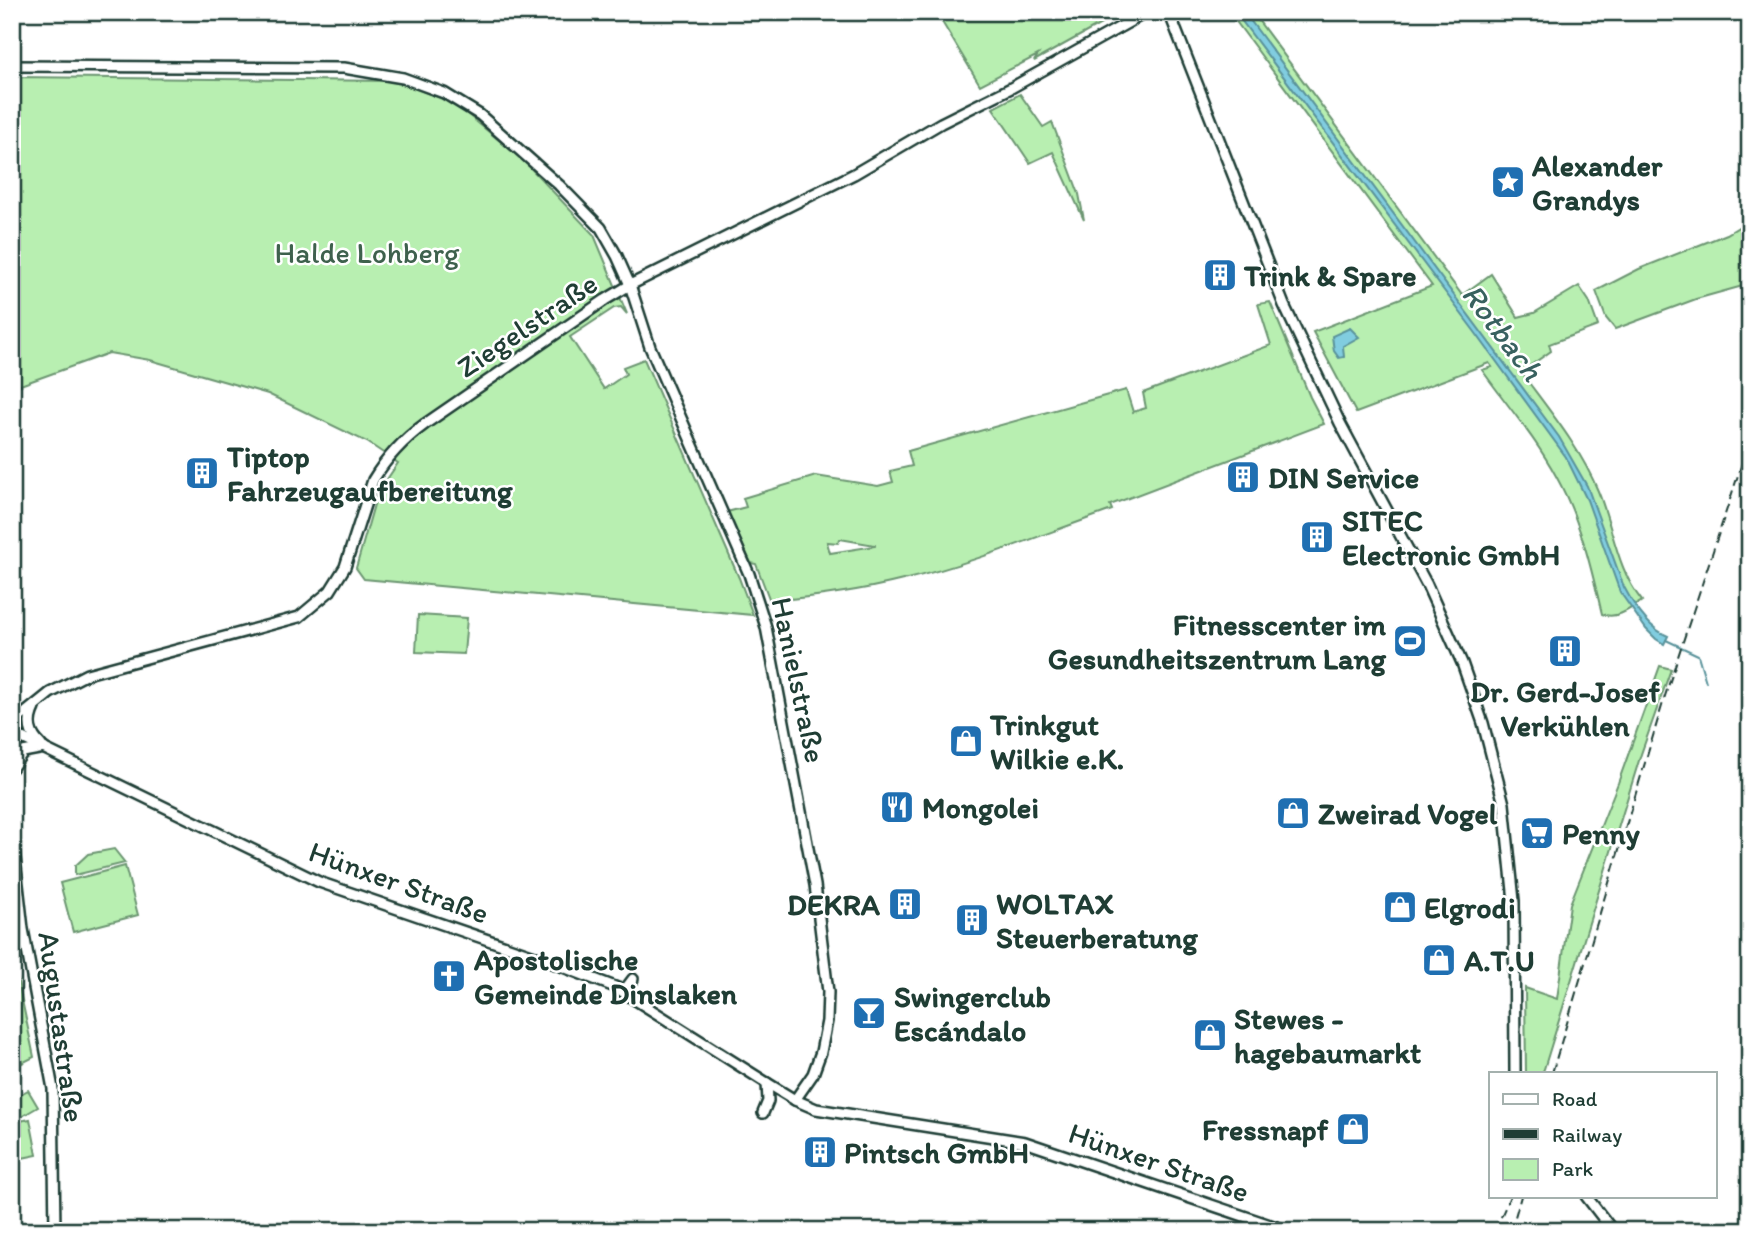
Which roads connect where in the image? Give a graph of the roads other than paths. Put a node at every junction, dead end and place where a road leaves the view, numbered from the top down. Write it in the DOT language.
graph roads {
  1 [pos="1147,12"];
  2 [pos="1169,12"];
  3 [pos="12,66"];
  4 [pos="631,285"];
  5 [pos="37,703"];
  6 [pos="12,731"];
  7 [pos="44,748"];
  8 [pos="12,768"];
  9 [pos="12,831"];
  10 [pos="633,979"];
  11 [pos="620,989"];
  12 [pos="1515,1072"];
  13 [pos="767,1083"];
  14 [pos="795,1100"];
  15 [pos="763,1113"];
  16 [pos="1587,1198"];
  17 [pos="55,1231"];
  18 [pos="1288,1231"];
  19 [pos="1612,1231"];
  1 -- 4 [label="main road, Ziegelstraße"];
  2 -- 12 [label="main road"];
  3 -- 4 [label="main road, Hanielstraße"];
  4 -- 5 [label="main road, Ziegelstraße"];
  4 -- 14 [label="main road, Hanielstraße"];
  5 -- 6 [label="main road, Ziegelstraße"];
  5 -- 7 [label="main road"];
  6 -- 7 [label="main road, Hünxer Straße"];
  7 -- 8 [label="main road"];
  7 -- 11 [label="main road, Hünxer Straße"];
  9 -- 17 [label="main road, Augustastraße"];
  10 -- 11 [label="main road"];
  11 -- 13 [label="main road, Hünxer Straße"];
  13 -- 14 [label="main road, Hünxer Straße"];
  13 -- 15 [label="main road"];
  14 -- 18 [label="main road, Hünxer Straße"];
  16 -- 19 [label="main road"];
}
